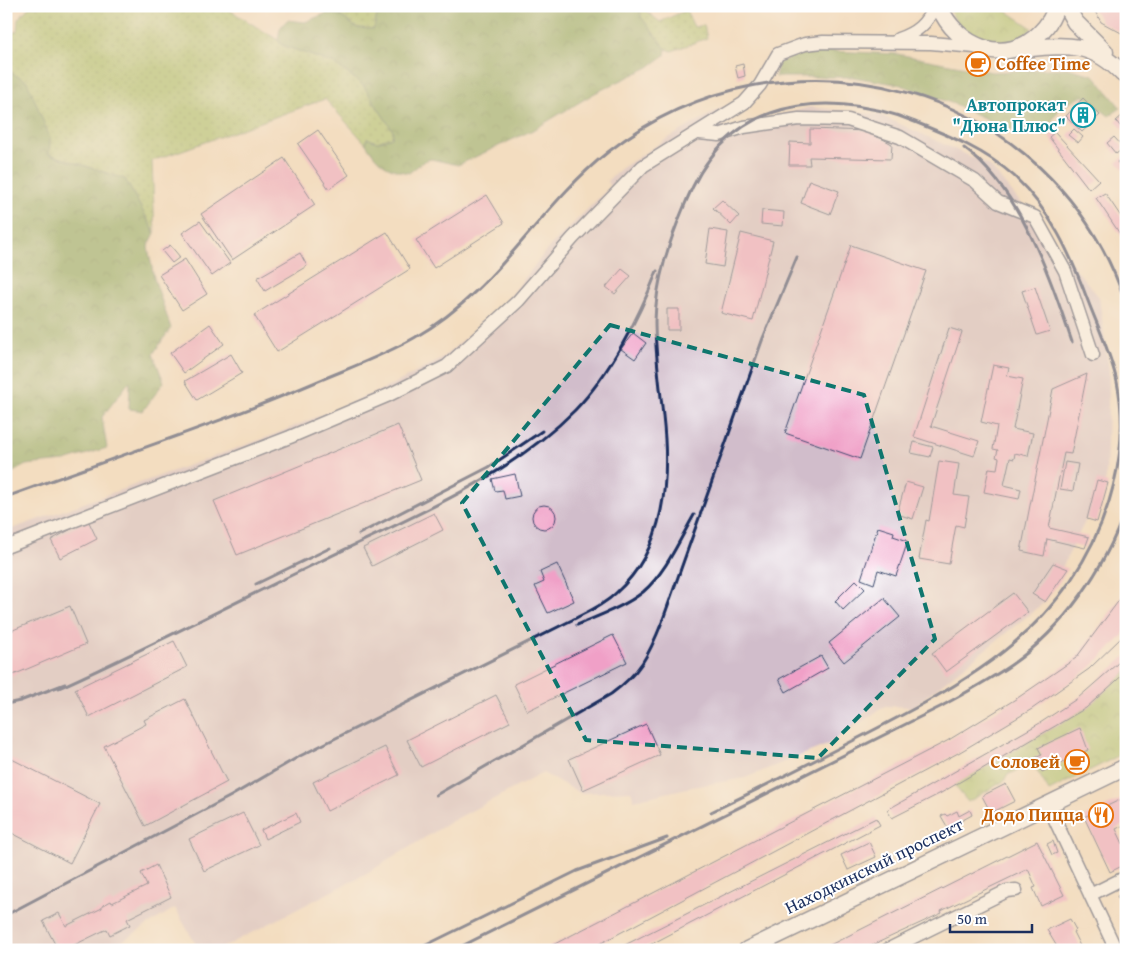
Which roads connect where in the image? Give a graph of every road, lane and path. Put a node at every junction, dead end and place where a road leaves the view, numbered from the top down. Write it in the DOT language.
graph roads {
  1 [pos="934,6"];
  2 [pos="940,6"];
  3 [pos="1056,6"];
  4 [pos="1066,6"];
  5 [pos="881,42"];
  6 [pos="980,48"];
  7 [pos="1001,50"];
  8 [pos="1125,76"];
  9 [pos="699,133"];
  10 [pos="1093,355"];
  11 [pos="6,547"];
  12 [pos="1126,767"];
  13 [pos="1048,805"];
  14 [pos="1126,877"];
  15 [pos="1016,890"];
  16 [pos="1090,894"];
  17 [pos="747,950"];
  18 [pos="887,950"];
  19 [pos="1116,950"];
  1 -- 5 [label="street"];
  2 -- 6 [label="main road"];
  3 -- 7 [label="main road"];
  4 -- 8 [label="main road"];
  5 -- 6 [label="street"];
  5 -- 9 [label="street"];
  6 -- 7 [label="main road"];
  7 -- 8 [label="main road"];
  9 -- 10 [label="street"];
  9 -- 11 [label="street"];
  12 -- 13 [label="main road, Находкинский проспект"];
  13 -- 16 [label="street"];
  13 -- 17 [label="main road, Находкинский проспект"];
  14 -- 16 [label="street"];
  15 -- 18 [label="street"];
  16 -- 19 [label="street"];
}
